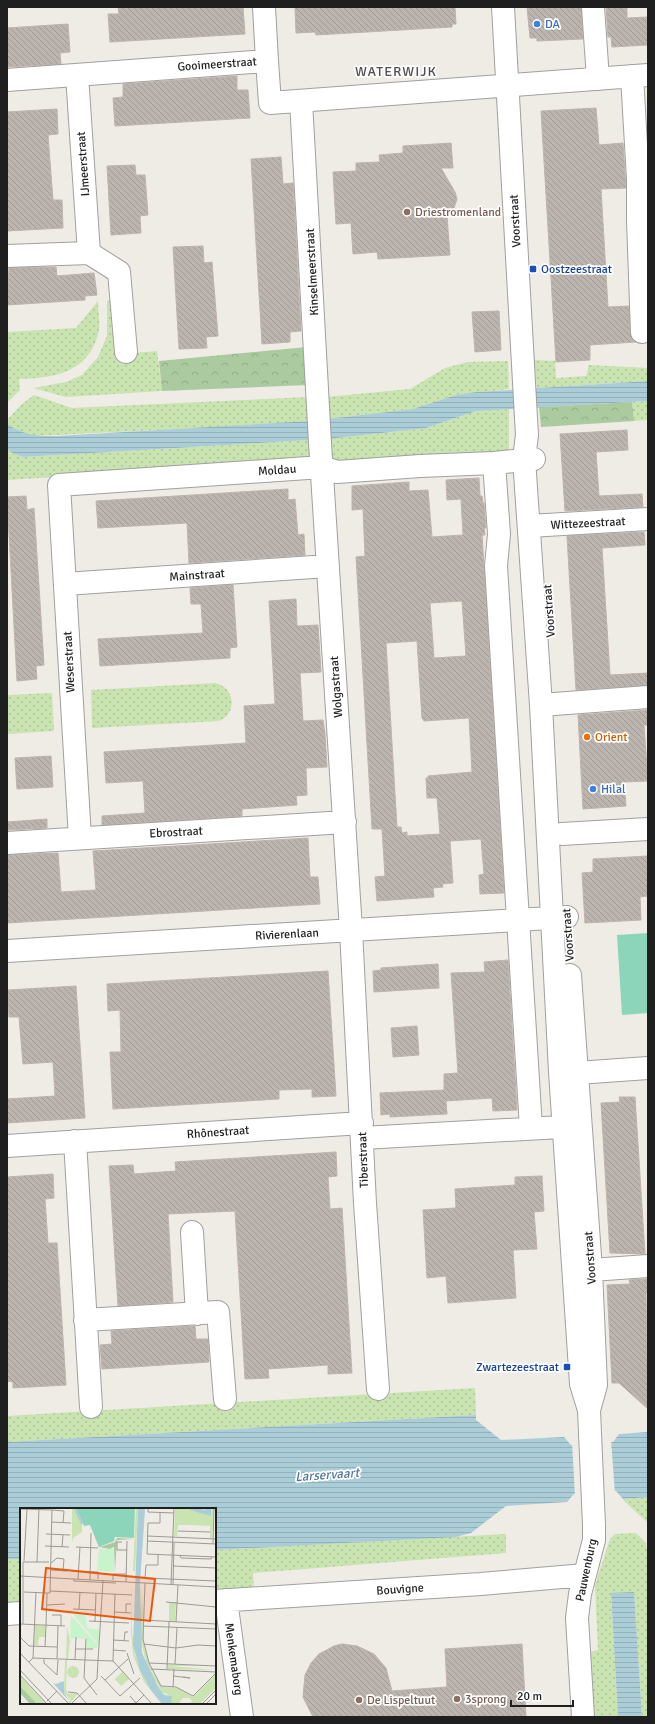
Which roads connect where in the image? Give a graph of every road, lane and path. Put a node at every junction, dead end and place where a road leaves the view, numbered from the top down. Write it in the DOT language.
graph roads {
  1 [pos="264,7"];
  2 [pos="503,7"];
  3 [pos="593,7"];
  4 [pos="267,61"];
  5 [pos="77,75"];
  6 [pos="640,76"];
  7 [pos="598,79"];
  8 [pos="7,80"];
  9 [pos="508,86"];
  10 [pos="301,101"];
  11 [pos="89,253"];
  12 [pos="7,256"];
  13 [pos="644,270"];
  14 [pos="642,332"];
  15 [pos="126,352"];
  16 [pos="320,443"];
  17 [pos="529,459"];
  18 [pos="494,463"];
  19 [pos="322,467"];
  20 [pos="59,485"];
  21 [pos="648,519"];
  22 [pos="536,526"];
  23 [pos="328,566"];
  24 [pos="65,584"];
  25 [pos="648,697"];
  26 [pos="548,705"];
  27 [pos="345,822"];
  28 [pos="648,829"];
  29 [pos="562,834"];
  30 [pos="80,838"];
  31 [pos="7,843"];
  32 [pos="560,918"];
  33 [pos="518,920"];
  34 [pos="351,930"];
  35 [pos="7,951"];
  36 [pos="648,1068"];
  37 [pos="577,1072"];
  38 [pos="572,1126"];
  39 [pos="530,1128"];
  40 [pos="362,1130"];
  41 [pos="75,1141"];
  42 [pos="7,1146"];
  43 [pos="192,1232"];
  44 [pos="648,1266"];
  45 [pos="582,1271"];
  46 [pos="197,1314"];
  47 [pos="85,1320"];
  48 [pos="378,1389"];
  49 [pos="225,1399"];
  50 [pos="91,1406"];
  51 [pos="590,1441"];
  52 [pos="585,1575"];
  53 [pos="221,1601"];
  54 [pos="20,1613"];
  55 [pos="7,1614"];
  56 [pos="242,1717"];
  57 [pos="583,1717"];
  1 -- 4 [label="street"];
  2 -- 9 [label="street, Voorstraat"];
  3 -- 7 [label="street"];
  4 -- 5 [label="street, Gooimeerstraat"];
  4 -- 10 [label="street, Gooimeerstraat"];
  5 -- 8 [label="street, Gooimeerstraat"];
  5 -- 11 [label="street, IJmeerstraat"];
  6 -- 7 [label="street"];
  6 -- 13 [label="street"];
  7 -- 9 [label="street"];
  9 -- 10 [label="street, Gooimeerstraat"];
  9 -- 17 [label="street, Voorstraat"];
  10 -- 16 [label="street, Kinselmeerstraat"];
  11 -- 12 [label="street"];
  11 -- 15 [label="street"];
  13 -- 14 [label="street"];
  16 -- 19 [label="street, Wolgastraat"];
  17 -- 18 [label="street"];
  17 -- 22 [label="street, Voorstraat"];
  18 -- 19 [label="street, Moldau"];
  18 -- 33 [label="street"];
  19 -- 20 [label="street, Moldau"];
  19 -- 23 [label="street, Wolgastraat"];
  20 -- 24 [label="street, Weserstraat"];
  21 -- 22 [label="street, Wittezeestraat"];
  22 -- 26 [label="street, Voorstraat"];
  23 -- 24 [label="street, Mainstraat"];
  23 -- 27 [label="street, Wolgastraat"];
  24 -- 30 [label="street, Weserstraat"];
  25 -- 26 [label="street"];
  26 -- 29 [label="street, Voorstraat"];
  26 -- 32 [label="street, Voorstraat"];
  27 -- 30 [label="street, Ebrostraat"];
  27 -- 34 [label="street, Wolgastraat"];
  28 -- 29 [label="street"];
  29 -- 32 [label="street, Voorstraat"];
  30 -- 31 [label="street, Ebrostraat"];
  32 -- 33 [label="street, Rivierenlaan"];
  32 -- 37 [label="street, Voorstraat"];
  32 -- 38 [label="street, Voorstraat"];
  33 -- 34 [label="street, Rivierenlaan"];
  33 -- 39 [label="street"];
  34 -- 35 [label="street, Rivierenlaan"];
  34 -- 40 [label="street, Tiberstraat"];
  36 -- 37 [label="street"];
  37 -- 38 [label="street, Voorstraat"];
  38 -- 39 [label="street, Rhônestraat"];
  38 -- 45 [label="street, Voorstraat"];
  39 -- 40 [label="street, Rhônestraat"];
  40 -- 41 [label="street, Rhônestraat"];
  40 -- 48 [label="street, Tiberstraat"];
  41 -- 42 [label="street, Rhônestraat"];
  41 -- 47 [label="street"];
  43 -- 46 [label="street"];
  44 -- 45 [label="street"];
  45 -- 51 [label="street, Voorstraat"];
  46 -- 47 [label="street"];
  46 -- 49 [label="street"];
  47 -- 50 [label="street"];
  51 -- 52 [label="street, Pauwenburg"];
  52 -- 53 [label="street, Bouvigne"];
  52 -- 57 [label="street, Pauwenburg"];
  53 -- 56 [label="street, Menkemaborg"];
  54 -- 55 [label="street"];
}
